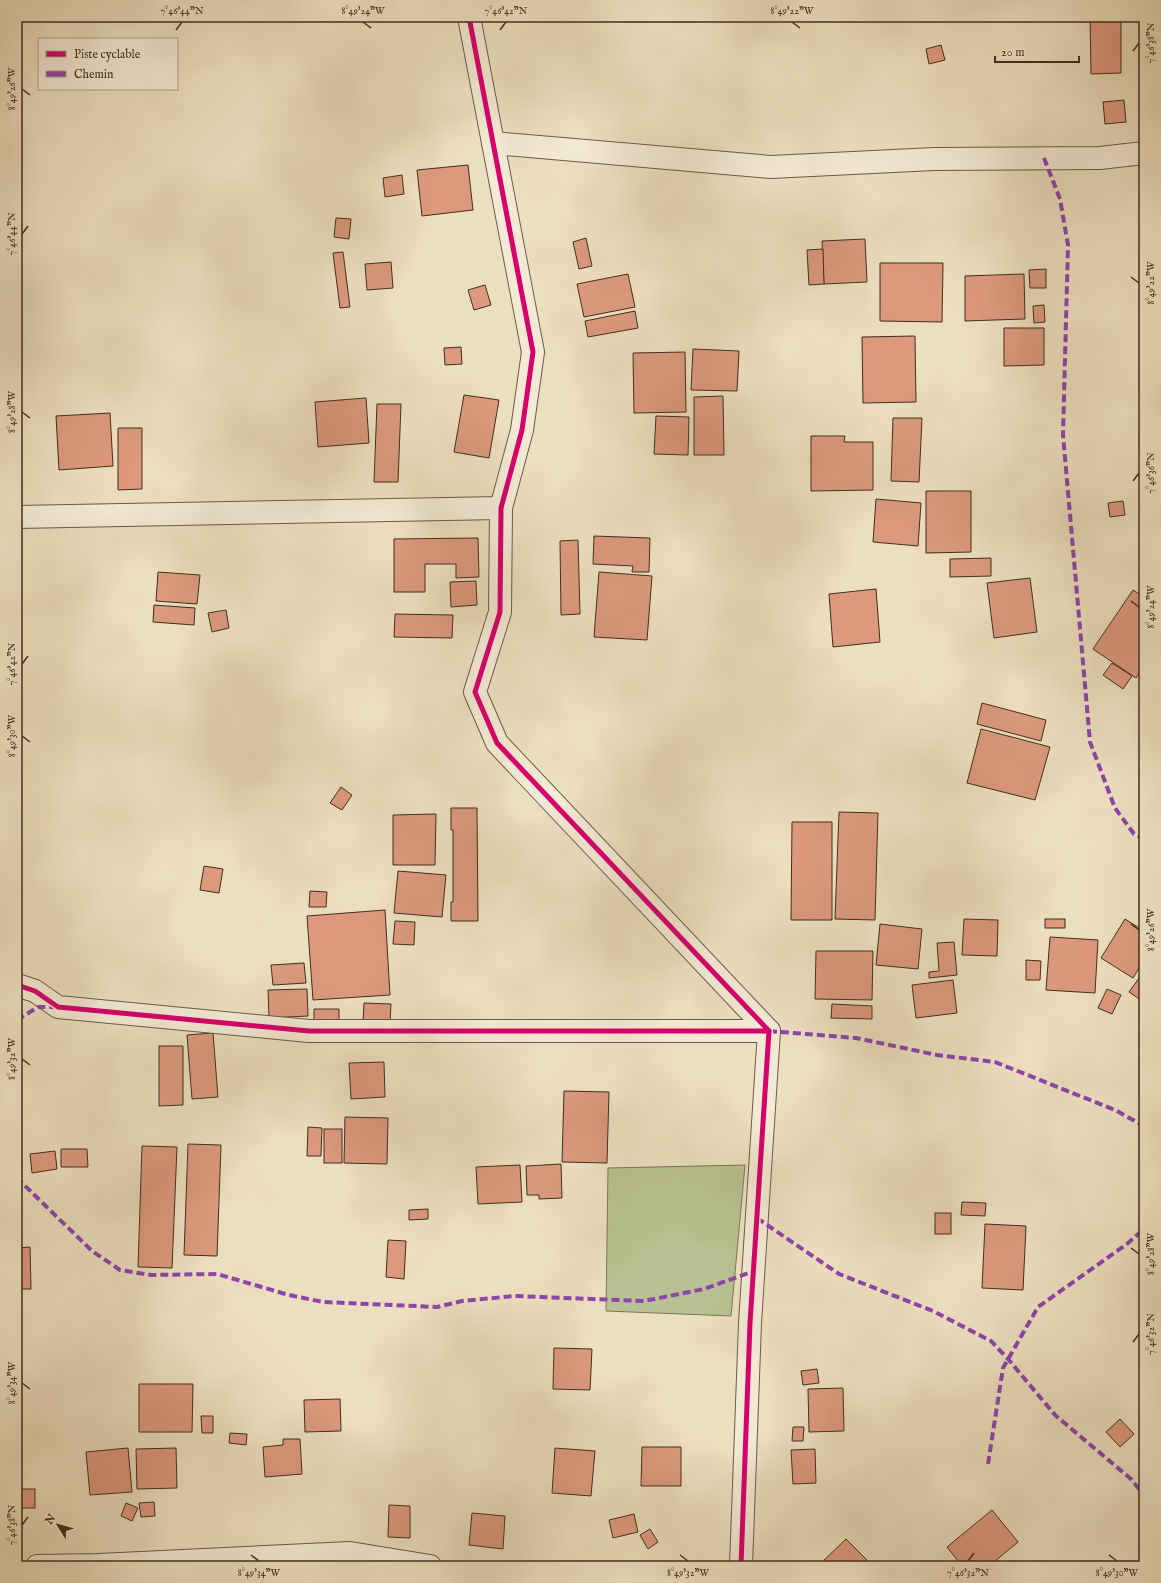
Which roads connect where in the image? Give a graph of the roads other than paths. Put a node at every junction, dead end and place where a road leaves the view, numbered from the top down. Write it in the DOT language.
graph roads {
  1 [pos="469,17"];
  2 [pos="493,143"];
  3 [pos="1144,153"];
  4 [pos="500,508"];
  5 [pos="17,517"];
  6 [pos="17,985"];
  7 [pos="769,1031"];
  8 [pos="38,1566"];
  9 [pos="430,1566"];
  10 [pos="741,1566"];
  1 -- 2 [label="street"];
  2 -- 3 [label="street"];
  2 -- 4 [label="street"];
  4 -- 5 [label="street"];
  4 -- 7 [label="street"];
  6 -- 7 [label="street"];
  7 -- 10 [label="street"];
  8 -- 9 [label="street"];
}
